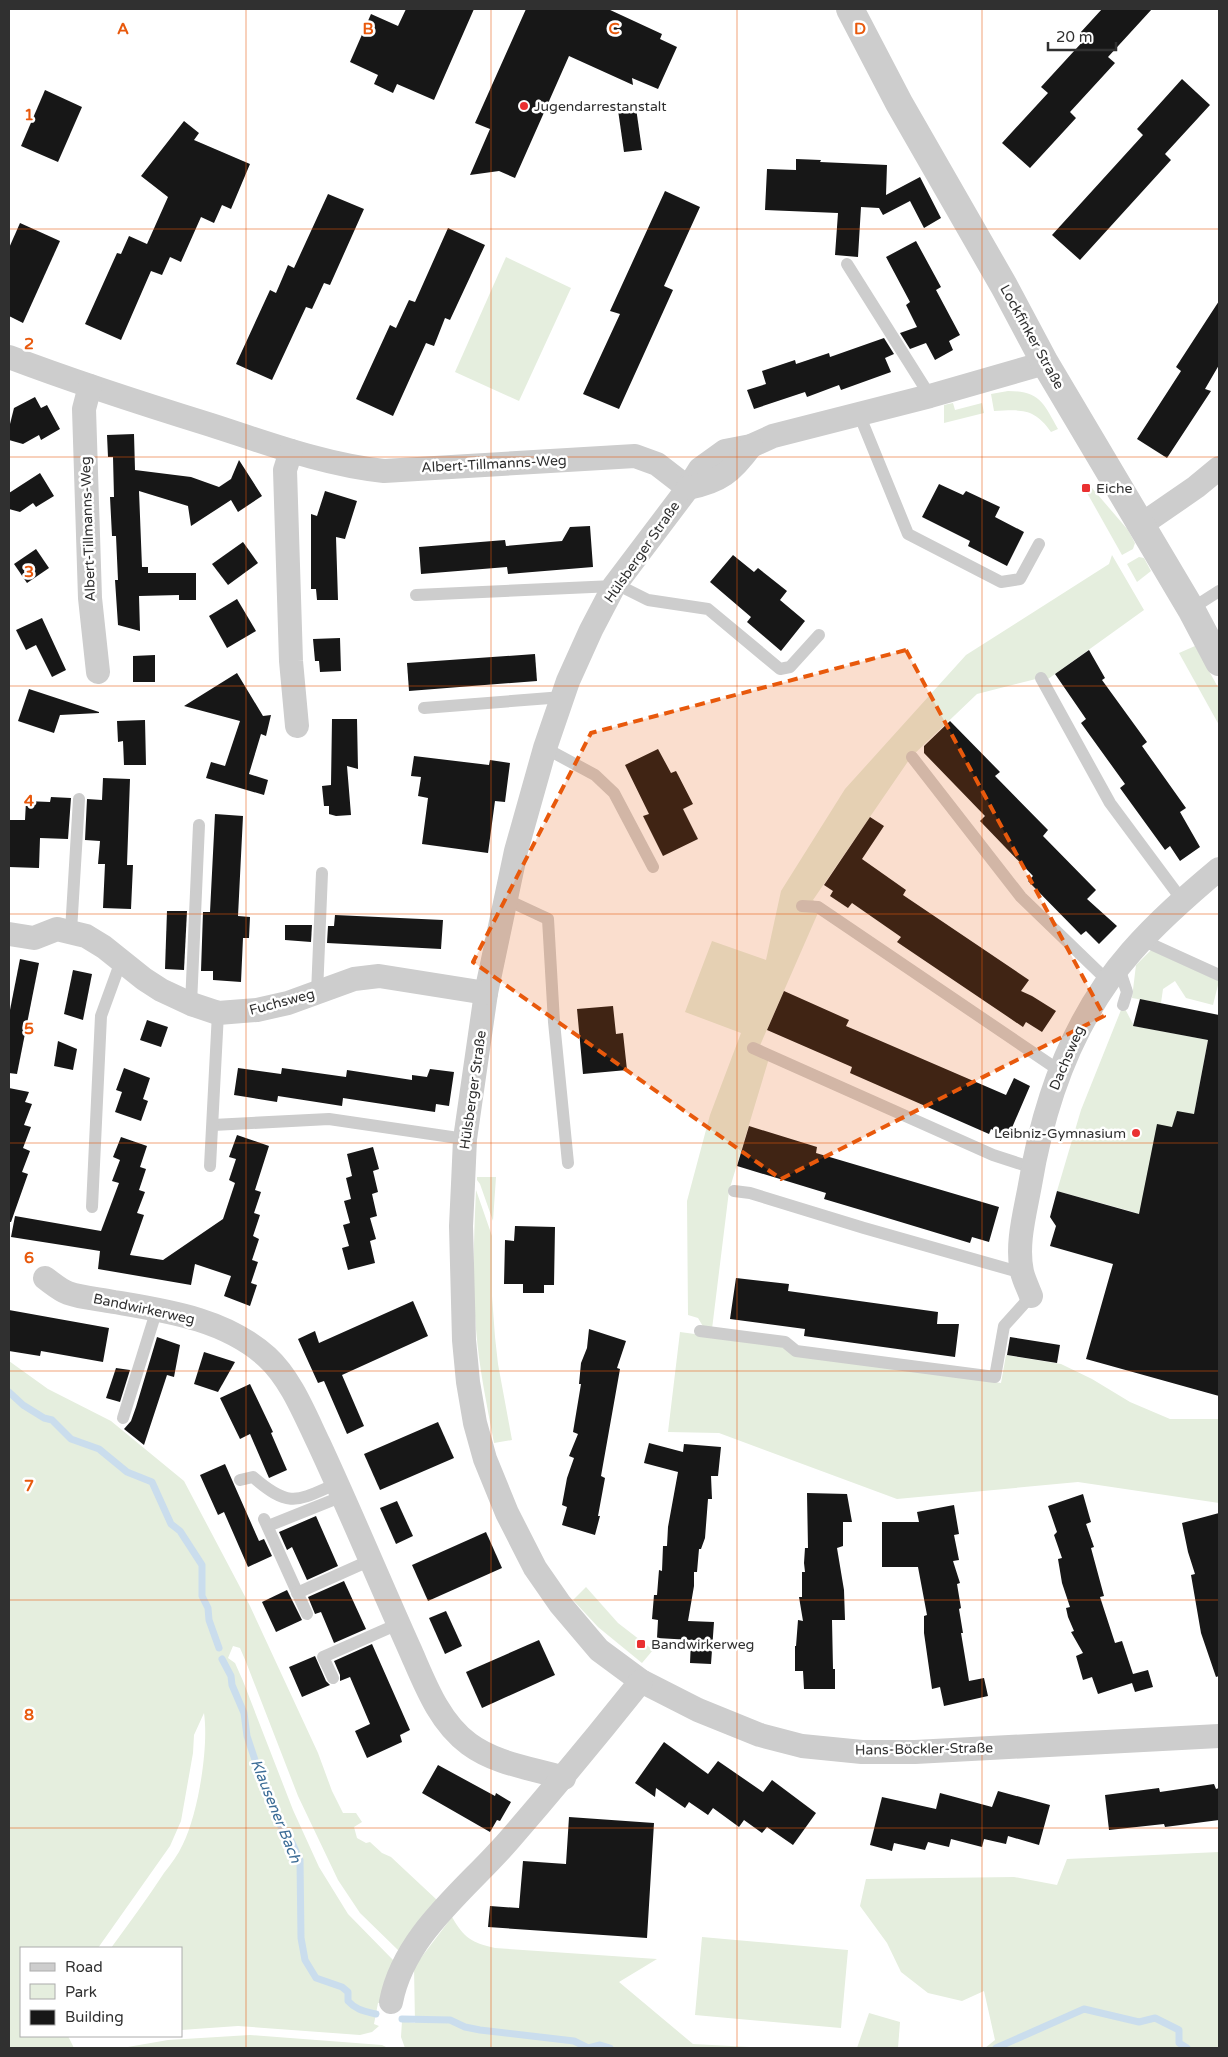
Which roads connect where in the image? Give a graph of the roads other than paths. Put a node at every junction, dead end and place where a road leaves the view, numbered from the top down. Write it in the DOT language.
graph roads {
  1 [pos="850,9"];
  2 [pos="847,264"];
  3 [pos="9,357"];
  4 [pos="1045,363"];
  5 [pos="90,386"];
  6 [pos="930,396"];
  7 [pos="859,414"];
  8 [pos="291,451"];
  9 [pos="1219,468"];
  10 [pos="688,488"];
  11 [pos="1141,525"];
  12 [pos="1039,544"];
  13 [pos="615,585"];
  14 [pos="1219,591"];
  15 [pos="416,595"];
  16 [pos="1191,609"];
  17 [pos="819,635"];
  18 [pos="1219,662"];
  19 [pos="98,672"];
  20 [pos="1041,678"];
  21 [pos="563,697"];
  22 [pos="424,708"];
  23 [pos="297,726"];
  24 [pos="545,748"];
  25 [pos="912,757"];
  26 [pos="79,799"];
  27 [pos="199,826"];
  28 [pos="653,867"];
  29 [pos="1219,869"];
  30 [pos="322,873"];
  31 [pos="505,899"];
  32 [pos="1182,900"];
  33 [pos="802,906"];
  34 [pos="71,931"];
  35 [pos="9,934"];
  36 [pos="1142,940"];
  37 [pos="121,960"];
  38 [pos="1114,975"];
  39 [pos="1219,975"];
  40 [pos="317,992"];
  41 [pos="486,993"];
  42 [pos="191,1004"];
  43 [pos="1123,1005"];
  44 [pos="218,1013"];
  45 [pos="753,1048"];
  46 [pos="1060,1072"];
  47 [pos="213,1125"];
  48 [pos="465,1139"];
  49 [pos="568,1163"];
  50 [pos="210,1166"];
  51 [pos="1033,1168"];
  52 [pos="734,1191"];
  53 [pos="92,1207"];
  54 [pos="1022,1273"];
  55 [pos="45,1278"];
  56 [pos="1032,1296"];
  57 [pos="157,1309"];
  58 [pos="700,1331"];
  59 [pos="122,1418"];
  60 [pos="240,1480"];
  61 [pos="340,1490"];
  62 [pos="371,1560"];
  63 [pos="297,1593"];
  64 [pos="307,1614"];
  65 [pos="398,1624"];
  66 [pos="333,1678"];
  67 [pos="641,1681"];
  68 [pos="1219,1736"];
  69 [pos="564,1778"];
  70 [pos="391,2002"];
  1 -- 4 [label="street, Lockfinker Straße"];
  2 -- 6 [label="lane"];
  3 -- 5 [label="street, Albert-Tillmanns-Weg"];
  4 -- 6 [label="street, Hülsberger Straße"];
  4 -- 11 [label="street, Lockfinker Straße"];
  5 -- 8 [label="street, Albert-Tillmanns-Weg"];
  5 -- 19 [label="street, Albert-Tillmanns-Weg"];
  6 -- 7 [label="street, Hülsberger Straße"];
  7 -- 10 [label="street, Hülsberger Straße"];
  7 -- 12 [label="lane"];
  8 -- 10 [label="street, Albert-Tillmanns-Weg"];
  8 -- 23 [label="street"];
  9 -- 11 [label="street"];
  10 -- 13 [label="street, Hülsberger Straße"];
  11 -- 16 [label="street, Lockfinker Straße"];
  13 -- 15 [label="lane"];
  13 -- 17 [label="lane"];
  13 -- 21 [label="street, Hülsberger Straße"];
  14 -- 16 [label="lane"];
  16 -- 18 [label="street, Lockfinker Straße"];
  20 -- 32 [label="lane"];
  21 -- 22 [label="lane"];
  21 -- 24 [label="street, Hülsberger Straße"];
  24 -- 28 [label="lane"];
  24 -- 31 [label="street, Hülsberger Straße"];
  25 -- 38 [label="lane"];
  26 -- 34 [label="lane"];
  27 -- 42 [label="lane"];
  29 -- 32 [label="street, Dachsweg"];
  30 -- 40 [label="lane"];
  31 -- 41 [label="street, Hülsberger Straße"];
  31 -- 49 [label="lane"];
  32 -- 36 [label="street, Dachsweg"];
  33 -- 46 [label="lane"];
  34 -- 35 [label="street, Fuchsweg"];
  34 -- 37 [label="street, Fuchsweg"];
  36 -- 38 [label="street, Dachsweg"];
  36 -- 39 [label="lane"];
  37 -- 42 [label="street, Fuchsweg"];
  37 -- 53 [label="lane"];
  38 -- 43 [label="lane"];
  38 -- 46 [label="street, Dachsweg"];
  40 -- 41 [label="street, Fuchsweg"];
  40 -- 44 [label="street, Fuchsweg"];
  41 -- 48 [label="street, Hülsberger Straße"];
  42 -- 44 [label="street, Fuchsweg"];
  44 -- 47 [label="lane"];
  45 -- 51 [label="lane"];
  46 -- 51 [label="street, Dachsweg"];
  47 -- 48 [label="lane"];
  47 -- 50 [label="lane"];
  48 -- 67 [label="street, Hülsberger Straße"];
  51 -- 54 [label="street, Dachsweg"];
  52 -- 54 [label="lane"];
  54 -- 56 [label="street, Dachsweg"];
  55 -- 57 [label="street, Bandwirkerweg"];
  56 -- 58 [label="lane"];
  57 -- 59 [label="lane"];
  57 -- 61 [label="street, Bandwirkerweg"];
  60 -- 61 [label="lane"];
  61 -- 62 [label="street, Bandwirkerweg"];
  61 -- 63 [label="lane"];
  62 -- 63 [label="lane"];
  62 -- 65 [label="street, Bandwirkerweg"];
  63 -- 64 [label="lane"];
  65 -- 66 [label="lane"];
  65 -- 69 [label="street, Bandwirkerweg"];
  67 -- 68 [label="street, Hans-Böckler-Straße"];
  67 -- 69 [label="street"];
  69 -- 70 [label="street"];
}
